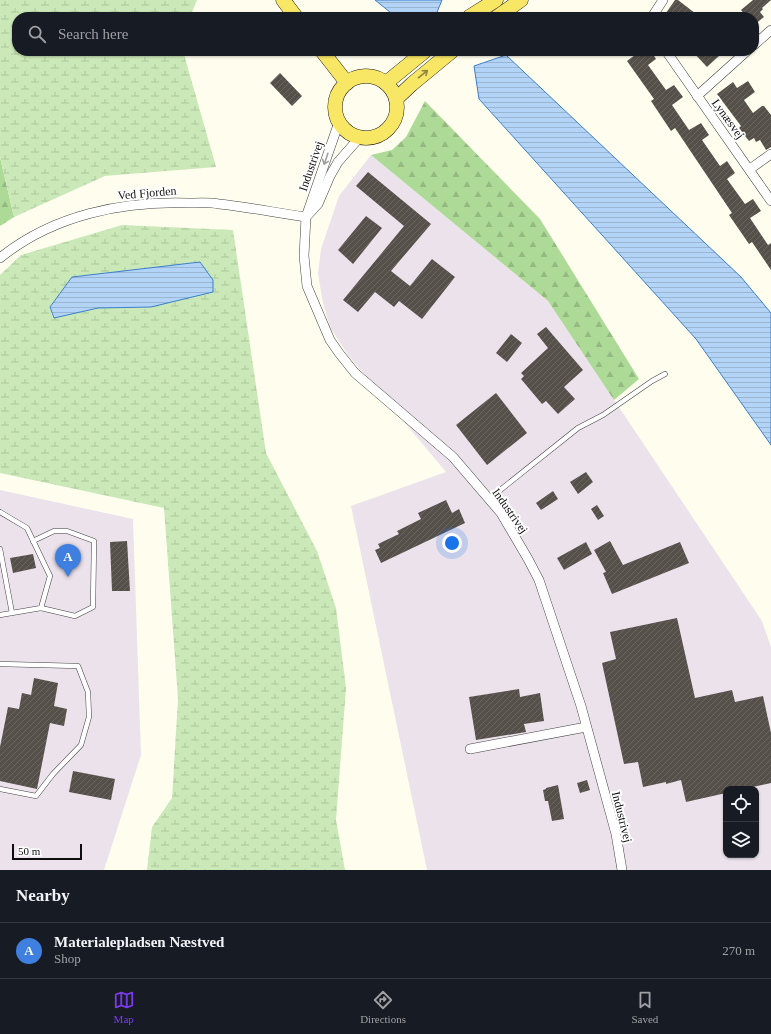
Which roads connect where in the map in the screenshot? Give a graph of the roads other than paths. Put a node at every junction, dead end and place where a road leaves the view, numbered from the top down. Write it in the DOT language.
graph roads {
  1 [pos="283,0"];
  2 [pos="496,0"];
  3 [pos="521,0"];
  4 [pos="663,0"];
  5 [pos="292,12"];
  6 [pos="477,12"];
  7 [pos="504,12"];
  8 [pos="655,12"];
  9 [pos="771,30"];
  10 [pos="759,41"];
  11 [pos="326,56"];
  12 [pos="419,56"];
  13 [pos="446,56"];
  14 [pos="669,56"];
  15 [pos="741,56"];
  16 [pos="347,83"];
  17 [pos="386,83"];
  18 [pos="697,96"];
  19 [pos="396,99"];
  20 [pos="339,122"];
  21 [pos="360,138"];
  22 [pos="771,154"];
  23 [pos="750,169"];
  24 [pos="771,201"];
  25 [pos="306,217"];
  26 [pos="0,258"];
  27 [pos="665,374"];
  28 [pos="489,500"];
  29 [pos="0,512"];
  30 [pos="33,541"];
  31 [pos="0,548"];
  32 [pos="41,608"];
  33 [pos="12,613"];
  34 [pos="0,615"];
  35 [pos="0,664"];
  36 [pos="586,727"];
  37 [pos="470,749"];
  38 [pos="0,789"];
  39 [pos="622,870"];
  1 -- 5 [label="main road"];
  2 -- 6 [label="main road"];
  3 -- 7 [label="main road"];
  4 -- 8 [label="street"];
  9 -- 10 [label="street"];
  11 -- 16 [label="main road"];
  12 -- 17 [label="main road"];
  19 -- 13 [label="main road, one-way"];
  14 -- 18 [label="street, Lynæsvej"];
  15 -- 18 [label="street"];
  16 -- 17 [label="main road"];
  16 -- 20 [label="main road"];
  17 -- 19 [label="main road"];
  18 -- 23 [label="street, Lynæsvej"];
  19 -- 21 [label="main road"];
  20 -- 21 [label="main road"];
  20 -- 25 [label="street, Industrivej, one-way"];
  21 -- 25 [label="street, Industrivej"];
  22 -- 23 [label="street"];
  23 -- 24 [label="street, Lynæsvej"];
  25 -- 26 [label="street, Ved Fjorden"];
  25 -- 28 [label="street, Industrivej"];
  27 -- 28 [label="lane"];
  28 -- 36 [label="street, Industrivej"];
  29 -- 30 [label="lane"];
  30 -- 32 [label="lane"];
  30 -- 32 [label="lane"];
  31 -- 33 [label="lane"];
  32 -- 33 [label="lane"];
  33 -- 34 [label="lane"];
  35 -- 38 [label="lane"];
  36 -- 37 [label="street"];
  36 -- 39 [label="street, Industrivej"];
}
